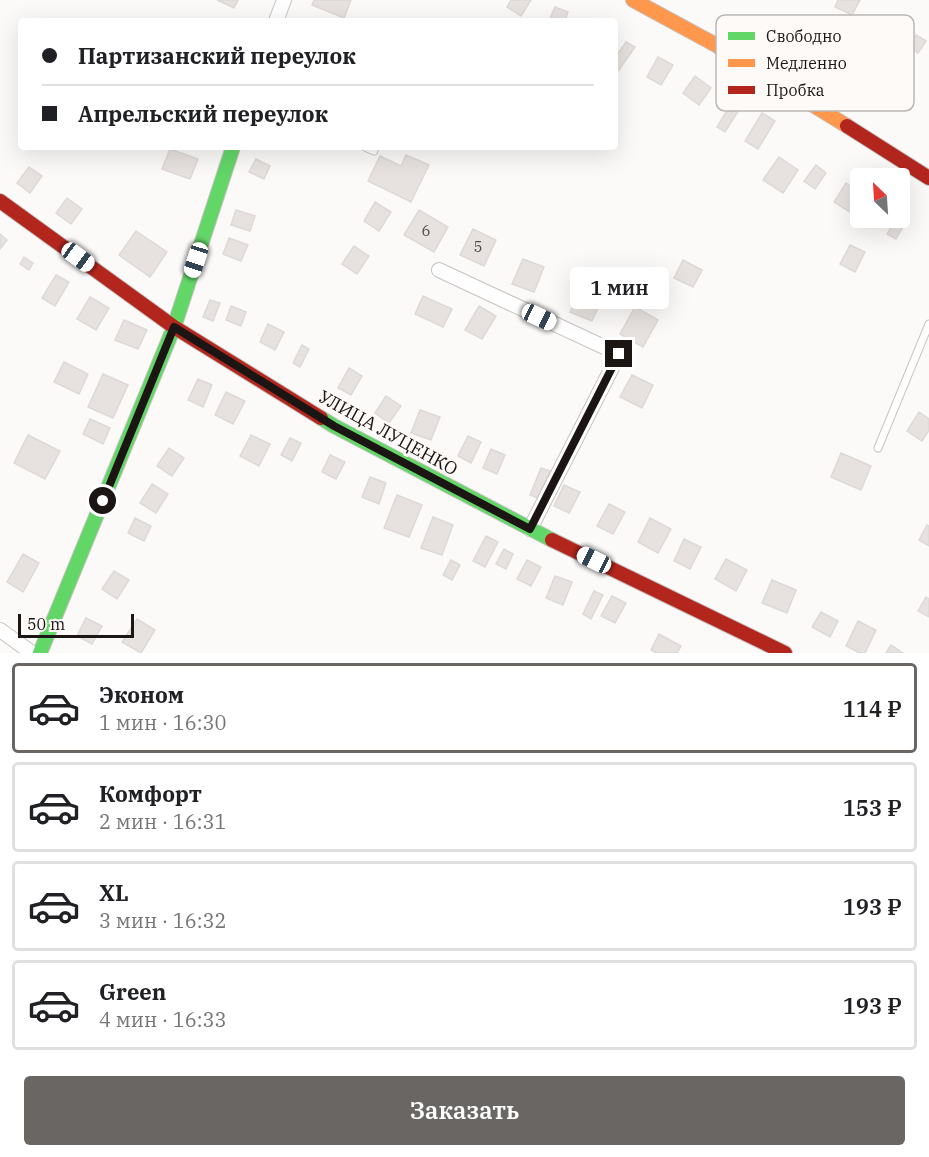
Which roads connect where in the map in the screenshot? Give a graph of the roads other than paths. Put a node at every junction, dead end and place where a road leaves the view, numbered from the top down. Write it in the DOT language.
graph roads {
  1 [pos="284,0"];
  2 [pos="633,0"];
  3 [pos="277,18"];
  4 [pos="716,46"];
  5 [pos="822,111"];
  6 [pos="232,150"];
  7 [pos="929,178"];
  8 [pos="0,201"];
  9 [pos="439,270"];
  10 [pos="929,324"];
  11 [pos="174,327"];
  12 [pos="878,448"];
  13 [pos="530,529"];
  14 [pos="0,630"];
  15 [pos="32,653"];
  16 [pos="40,653"];
  17 [pos="785,653"];
  1 -- 3 [label="street"];
  2 -- 4 [label="street"];
  5 -- 7 [label="street"];
  6 -- 11 [label="street"];
  8 -- 11 [label="street, УЛИЦА ЛУЦЕНКО"];
  9 -- 13 [label="street"];
  10 -- 12 [label="lane"];
  11 -- 13 [label="street, УЛИЦА ЛУЦЕНКО"];
  11 -- 16 [label="street"];
  13 -- 17 [label="street, УЛИЦА ЛУЦЕНКО"];
  14 -- 15 [label="street"];
}
